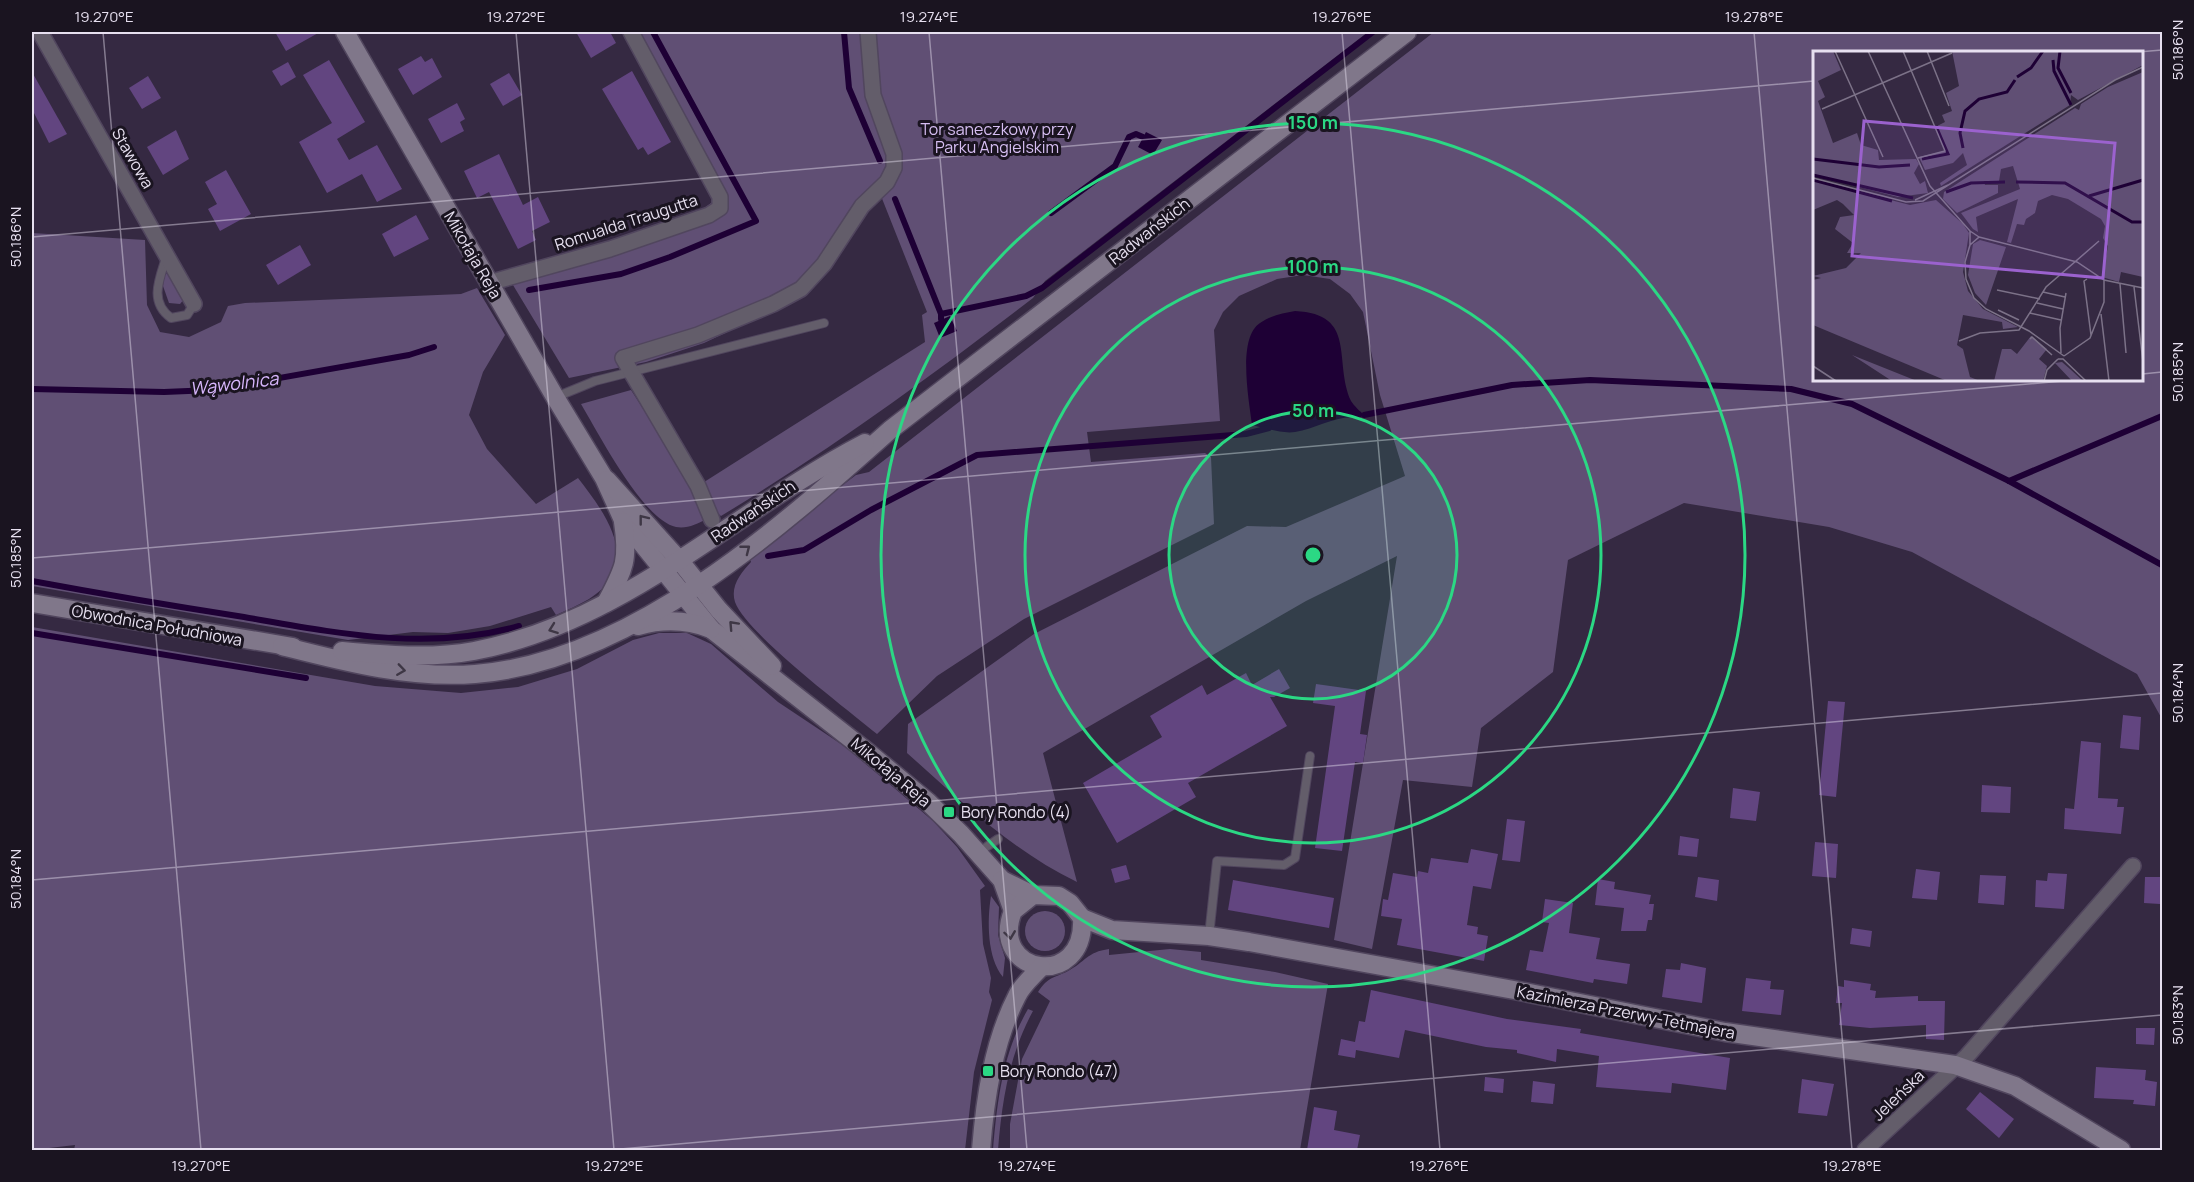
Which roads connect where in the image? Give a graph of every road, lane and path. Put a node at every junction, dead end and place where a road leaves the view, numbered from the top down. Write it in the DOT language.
graph roads {
  1 [pos="40,32"];
  2 [pos="345,32"];
  3 [pos="631,32"];
  4 [pos="868,32"];
  5 [pos="1407,32"];
  6 [pos="167,254"];
  7 [pos="489,283"];
  8 [pos="194,304"];
  9 [pos="824,323"];
  10 [pos="632,373"];
  11 [pos="555,397"];
  12 [pos="890,430"];
  13 [pos="604,478"];
  14 [pos="623,520"];
  15 [pos="712,520"];
  16 [pos="680,561"];
  17 [pos="663,570"];
  18 [pos="699,583"];
  19 [pos="681,595"];
  20 [pos="32,603"];
  21 [pos="605,603"];
  22 [pos="711,629"];
  23 [pos="619,632"];
  24 [pos="282,646"];
  25 [pos="801,699"];
  26 [pos="1310,756"];
  27 [pos="998,839"];
  28 [pos="978,853"];
  29 [pos="2133,866"];
  30 [pos="1002,880"];
  31 [pos="1033,894"];
  32 [pos="1013,911"];
  33 [pos="1082,918"];
  34 [pos="1112,930"];
  35 [pos="1209,936"];
  36 [pos="1081,942"];
  37 [pos="1019,957"];
  38 [pos="1041,967"];
  39 [pos="1017,994"];
  40 [pos="1955,1065"];
  41 [pos="981,1150"];
  42 [pos="1865,1150"];
  43 [pos="2121,1150"];
  1 -- 6 [label="street, Stawowa"];
  2 -- 7 [label="street, Mikołaja Reja"];
  3 -- 7 [label="street, Romualda Traugutta"];
  4 -- 10 [label="street"];
  5 -- 12 [label="street, Radwańskich"];
  6 -- 8 [label="street, Stawowa"];
  6 -- 8 [label="lane"];
  7 -- 11 [label="street, Mikołaja Reja"];
  9 -- 10 [label="lane"];
  10 -- 11 [label="lane"];
  10 -- 15 [label="street"];
  11 -- 13 [label="street, Mikołaja Reja"];
  12 -- 16 [label="street, Radwańskich"];
  18 -- 12 [label="street, Radwańskich, one-way"];
  13 -- 14 [label="street, Mikołaja Reja"];
  16 -- 13 [label="street, Mikołaja Reja, one-way"];
  14 -- 17 [label="street, Mikołaja Reja"];
  14 -- 21 [label="street"];
  16 -- 17 [label="street, Radwańskich"];
  16 -- 18 [label="street, Mikołaja Reja"];
  17 -- 19 [label="street, Mikołaja Reja"];
  17 -- 21 [label="street, Radwańskich"];
  18 -- 19 [label="street, Radwańskich"];
  25 -- 18 [label="street, Mikołaja Reja, one-way"];
  19 -- 22 [label="street, Mikołaja Reja"];
  19 -- 23 [label="street, Radwańskich"];
  20 -- 24 [label="street, Obwodnica Południowa"];
  21 -- 24 [label="street, Radwańskich, one-way"];
  22 -- 23 [label="street"];
  22 -- 25 [label="street, Mikołaja Reja"];
  24 -- 23 [label="street, one-way"];
  25 -- 28 [label="street, Mikołaja Reja"];
  26 -- 35 [label="lane"];
  27 -- 28 [label="lane"];
  28 -- 30 [label="street, Mikołaja Reja"];
  29 -- 40 [label="street, Jeleńska"];
  30 -- 31 [label="street"];
  30 -- 32 [label="street, Mikołaja Reja"];
  31 -- 32 [label="street"];
  31 -- 33 [label="street"];
  32 -- 37 [label="street, one-way"];
  33 -- 34 [label="street"];
  33 -- 36 [label="street"];
  34 -- 35 [label="street, Kazimierza Przerwy-Tetmajera"];
  34 -- 36 [label="street"];
  35 -- 40 [label="street, Kazimierza Przerwy-Tetmajera"];
  36 -- 38 [label="street"];
  37 -- 38 [label="street"];
  37 -- 39 [label="street"];
  38 -- 39 [label="street"];
  39 -- 41 [label="street"];
  40 -- 42 [label="street, Jeleńska"];
  40 -- 43 [label="street, Kazimierza Przerwy-Tetmajera"];
}
